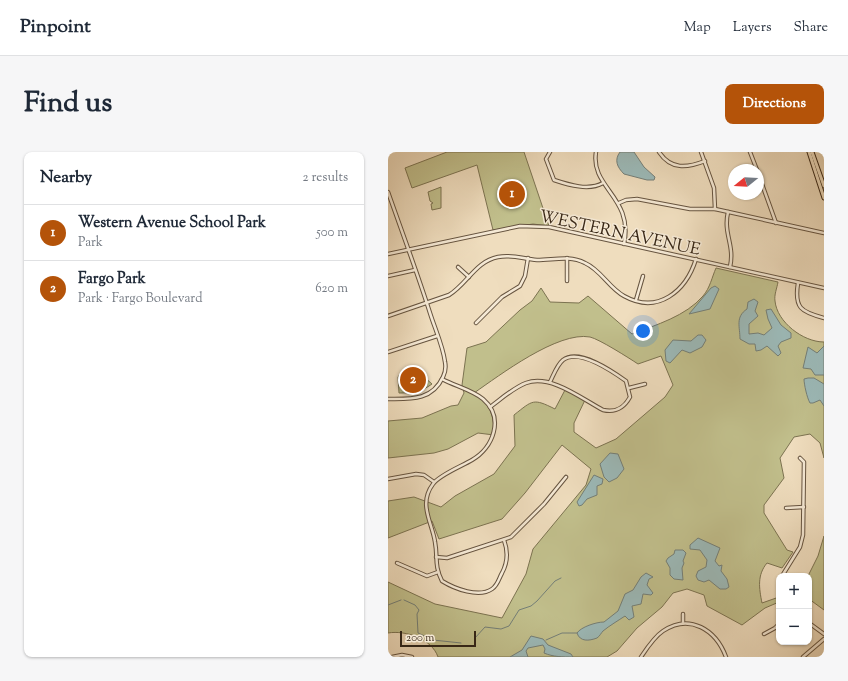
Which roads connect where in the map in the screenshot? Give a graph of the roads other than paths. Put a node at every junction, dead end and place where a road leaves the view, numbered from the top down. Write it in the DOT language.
graph roads {
  1 [pos="550,152"];
  2 [pos="596,152"];
  3 [pos="659,152"];
  4 [pos="701,152"];
  5 [pos="750,152"];
  6 [pos="808,152"];
  7 [pos="812,152"];
  8 [pos="705,161"];
  9 [pos="755,164"];
  10 [pos="603,183"];
  11 [pos="824,186"];
  12 [pos="764,190"];
  13 [pos="388,192"];
  14 [pos="824,198"];
  15 [pos="619,203"];
  16 [pos="715,209"];
  17 [pos="728,212"];
  18 [pos="776,223"];
  19 [pos="824,233"];
  20 [pos="624,244"];
  21 [pos="408,250"];
  22 [pos="388,254"];
  23 [pos="528,258"];
  24 [pos="567,258"];
  25 [pos="696,259"];
  26 [pos="458,267"];
  27 [pos="730,267"];
  28 [pos="415,270"];
  29 [pos="388,276"];
  30 [pos="643,276"];
  31 [pos="469,277"];
  32 [pos="567,281"];
  33 [pos="798,283"];
  34 [pos="824,288"];
  35 [pos="636,300"];
  36 [pos="427,303"];
  37 [pos="388,316"];
  38 [pos="824,318"];
  39 [pos="476,323"];
  40 [pos="438,336"];
  41 [pos="388,352"];
  42 [pos="442,379"];
  43 [pos="550,382"];
  44 [pos="645,384"];
  45 [pos="629,388"];
  46 [pos="388,399"];
  47 [pos="490,407"];
  48 [pos="800,458"];
  49 [pos="566,477"];
  50 [pos="388,479"];
  51 [pos="434,482"];
  52 [pos="804,507"];
  53 [pos="786,508"];
  54 [pos="504,540"];
  55 [pos="436,557"];
  56 [pos="397,563"];
  57 [pos="438,572"];
  58 [pos="784,573"];
  59 [pos="683,614"];
  60 [pos="683,623"];
  61 [pos="812,625"];
  62 [pos="776,627"];
  63 [pos="764,634"];
  64 [pos="824,634"];
  65 [pos="824,639"];
  66 [pos="392,657"];
  67 [pos="412,657"];
  68 [pos="641,657"];
  69 [pos="726,657"];
  70 [pos="803,657"];
  1 -- 10 [label="street"];
  2 -- 10 [label="street"];
  3 -- 8 [label="street"];
  4 -- 8 [label="street"];
  5 -- 9 [label="street"];
  6 -- 14 [label="main road"];
  7 -- 11 [label="main road"];
  8 -- 16 [label="street"];
  10 -- 15 [label="street"];
  12 -- 18 [label="street"];
  13 -- 21 [label="street"];
  15 -- 16 [label="street"];
  15 -- 20 [label="street"];
  16 -- 17 [label="street"];
  17 -- 18 [label="street"];
  17 -- 27 [label="street"];
  18 -- 19 [label="street"];
  20 -- 21 [label="street, WESTERN AVENUE"];
  20 -- 25 [label="street, WESTERN AVENUE"];
  21 -- 22 [label="street, WESTERN AVENUE"];
  21 -- 28 [label="street"];
  23 -- 24 [label="street"];
  23 -- 31 [label="street"];
  23 -- 39 [label="street"];
  24 -- 32 [label="street"];
  24 -- 35 [label="street"];
  25 -- 27 [label="street, WESTERN AVENUE"];
  25 -- 35 [label="street"];
  26 -- 31 [label="street"];
  27 -- 33 [label="street, WESTERN AVENUE"];
  28 -- 29 [label="street"];
  28 -- 36 [label="street"];
  30 -- 35 [label="street"];
  31 -- 36 [label="street"];
  33 -- 34 [label="street, WESTERN AVENUE"];
  33 -- 38 [label="street"];
  36 -- 37 [label="street"];
  36 -- 40 [label="street"];
  40 -- 41 [label="street"];
  40 -- 42 [label="street"];
  42 -- 46 [label="street"];
  42 -- 47 [label="street"];
  43 -- 45 [label="street"];
  43 -- 45 [label="street"];
  43 -- 47 [label="street"];
  44 -- 45 [label="street"];
  47 -- 51 [label="street"];
  48 -- 52 [label="street"];
  49 -- 54 [label="street"];
  50 -- 51 [label="street"];
  51 -- 55 [label="street"];
  52 -- 53 [label="street"];
  52 -- 58 [label="street"];
  54 -- 55 [label="street"];
  54 -- 57 [label="street"];
  55 -- 57 [label="street"];
  56 -- 57 [label="street"];
  59 -- 60 [label="street"];
  60 -- 68 [label="street"];
  60 -- 69 [label="street"];
  61 -- 64 [label="street"];
  62 -- 63 [label="street"];
  65 -- 70 [label="street"];
  66 -- 67 [label="street"];
}
